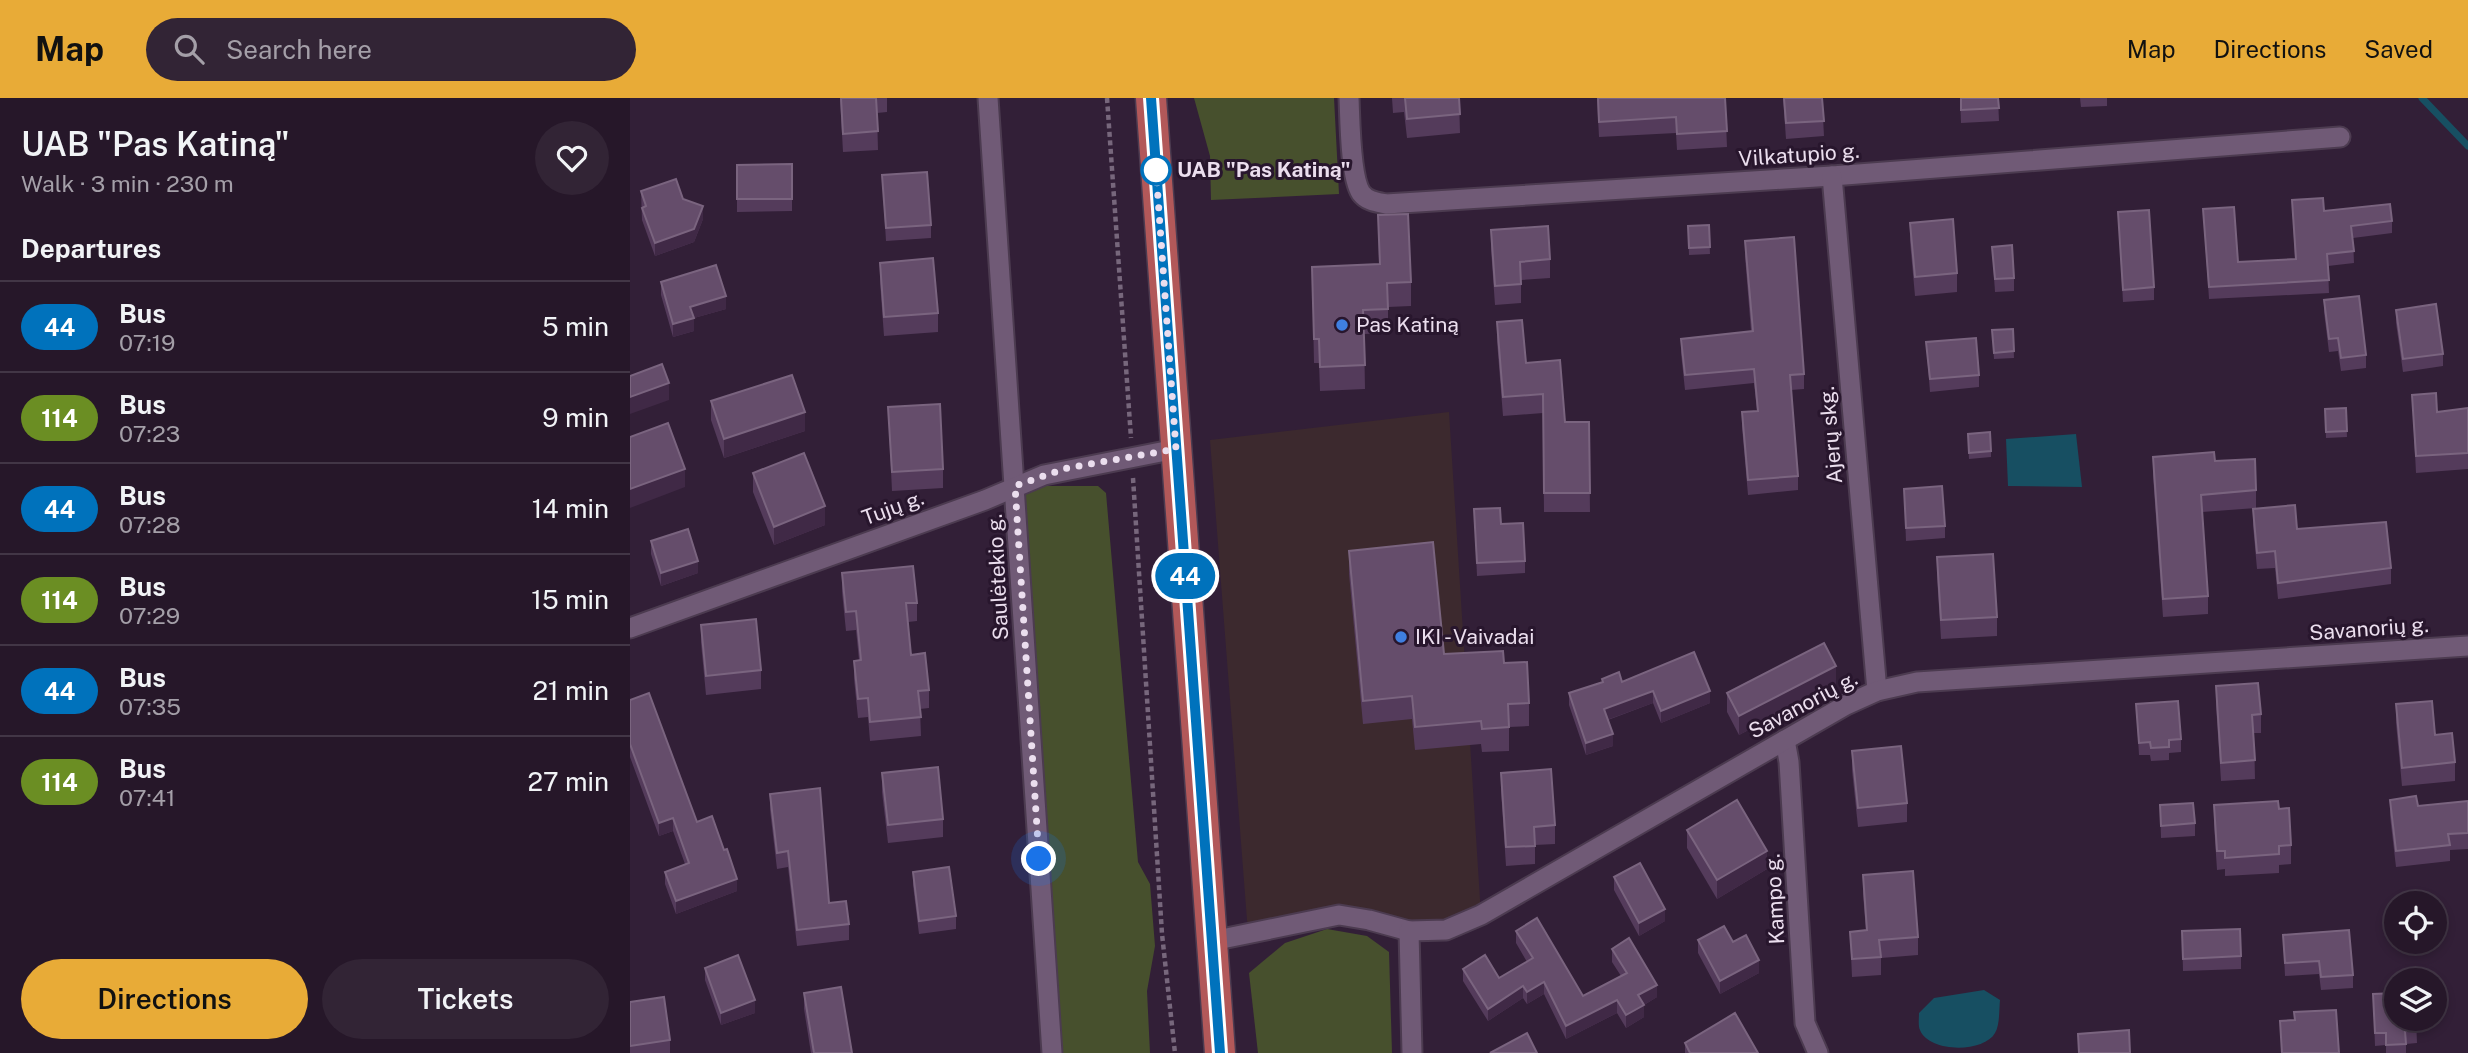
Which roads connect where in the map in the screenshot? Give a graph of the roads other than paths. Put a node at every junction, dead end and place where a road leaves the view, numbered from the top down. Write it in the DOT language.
graph roads {
  1 [pos="988,98"];
  2 [pos="1151,98"];
  3 [pos="1349,98"];
  4 [pos="2340,138"];
  5 [pos="1832,176"];
  6 [pos="1176,449"];
  7 [pos="1015,486"];
  8 [pos="630,628"];
  9 [pos="2468,646"];
  10 [pos="1877,691"];
  11 [pos="1785,740"];
  12 [pos="1409,931"];
  13 [pos="1212,941"];
  14 [pos="1052,1053"];
  15 [pos="1220,1053"];
  16 [pos="1412,1053"];
  17 [pos="1818,1053"];
  1 -- 7 [label="street, Saulėtekio g."];
  2 -- 6 [label="main road"];
  3 -- 5 [label="street, Vilkatupio g."];
  4 -- 5 [label="street, Vilkatupio g."];
  5 -- 10 [label="street, Ajerų skg."];
  6 -- 7 [label="street, Tujų g."];
  6 -- 13 [label="main road"];
  7 -- 8 [label="street, Tujų g."];
  7 -- 14 [label="street, Saulėtekio g."];
  9 -- 10 [label="street, Savanorių g."];
  10 -- 11 [label="street, Savanorių g."];
  11 -- 12 [label="street, Savanorių g."];
  11 -- 17 [label="street, Kampo g."];
  12 -- 13 [label="street, Savanorių g."];
  12 -- 16 [label="street"];
  13 -- 15 [label="main road"];
}
